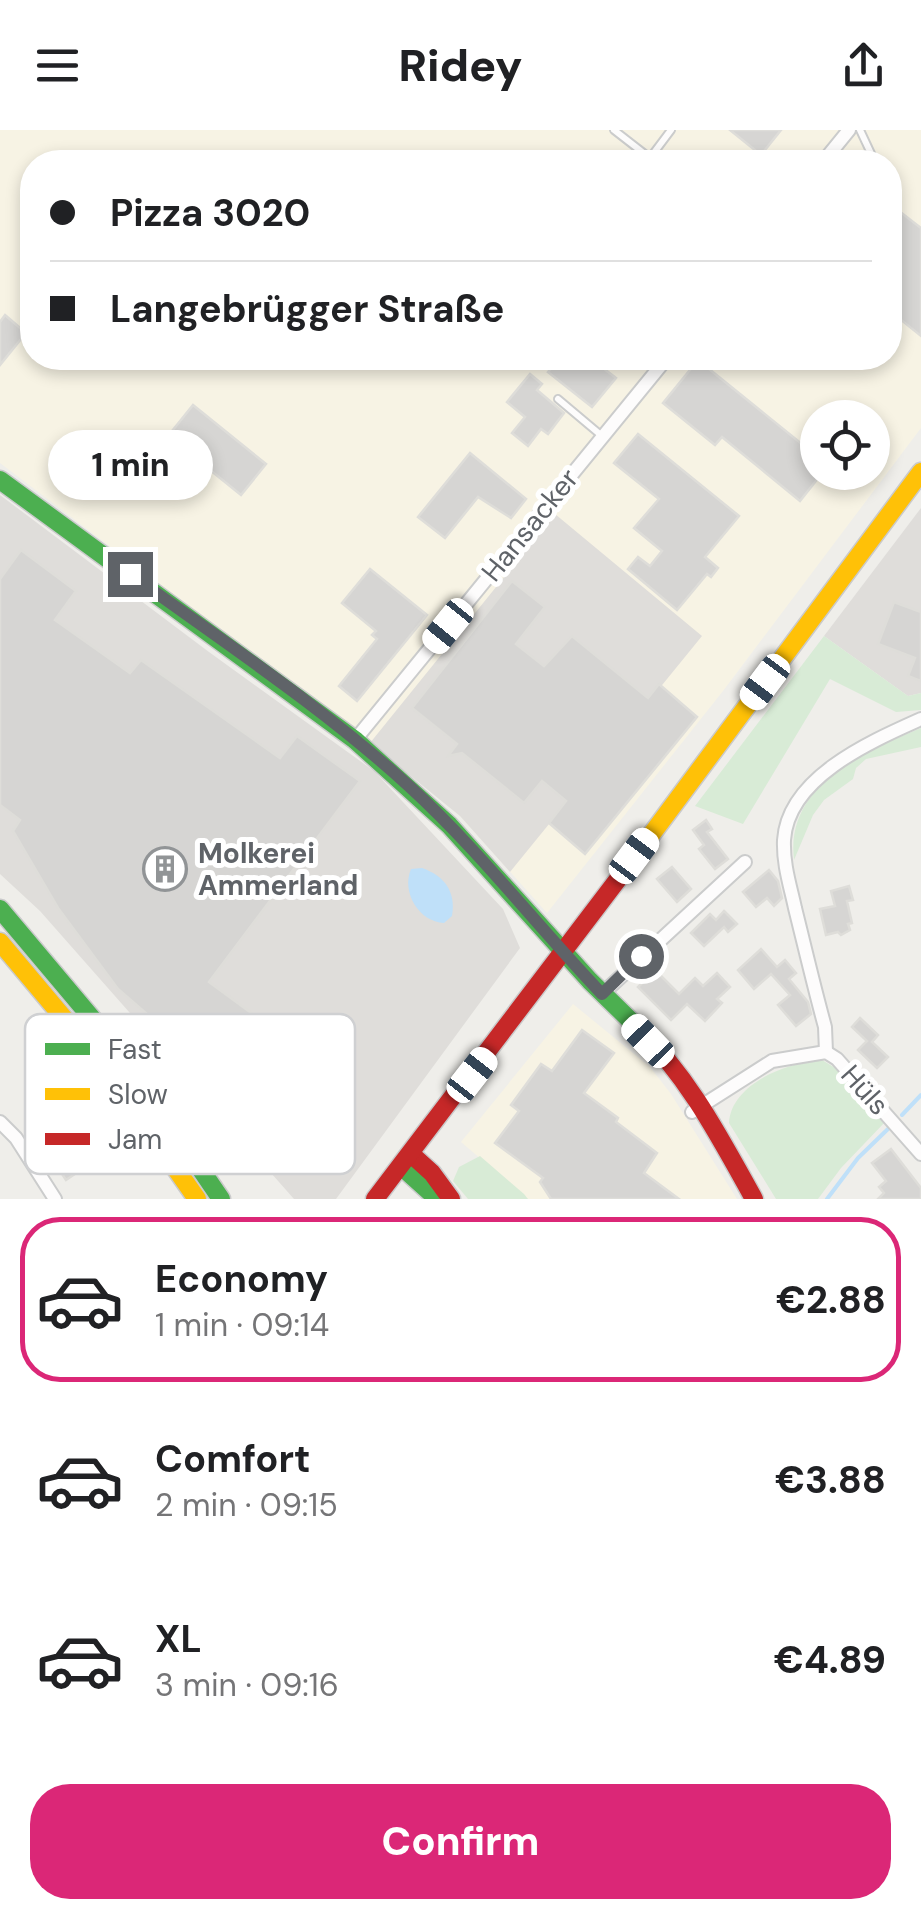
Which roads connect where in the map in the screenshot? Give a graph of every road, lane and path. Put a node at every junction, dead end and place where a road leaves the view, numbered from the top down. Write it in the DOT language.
graph roads {
  1 [pos="614,130"];
  2 [pos="849,130"];
  3 [pos="640,150"];
  4 [pos="833,150"];
  5 [pos="656,370"];
  6 [pos="558,399"];
  7 [pos="602,436"];
  8 [pos="921,472"];
  9 [pos="0,480"];
  10 [pos="921,718"];
  11 [pos="355,740"];
  12 [pos="745,862"];
  13 [pos="0,909"];
  14 [pos="0,942"];
  15 [pos="565,950"];
  16 [pos="602,994"];
  17 [pos="62,1014"];
  18 [pos="88,1014"];
  19 [pos="826,1052"];
  20 [pos="697,1108"];
  21 [pos="0,1122"];
  22 [pos="25,1152"];
  23 [pos="921,1154"];
  24 [pos="406,1160"];
  25 [pos="40,1174"];
  26 [pos="181,1174"];
  27 [pos="205,1174"];
  28 [pos="751,1195"];
  29 [pos="442,1197"];
  30 [pos="56,1199"];
  31 [pos="197,1199"];
  32 [pos="222,1199"];
  33 [pos="375,1199"];
  34 [pos="406,1199"];
  1 -- 3 [label="lane"];
  2 -- 4 [label="street"];
  5 -- 7 [label="street, Hansacker"];
  6 -- 7 [label="lane"];
  7 -- 11 [label="street, Hansacker"];
  8 -- 15 [label="main road"];
  9 -- 11 [label="main road"];
  10 -- 19 [label="street"];
  11 -- 15 [label="main road"];
  12 -- 16 [label="street"];
  13 -- 18 [label="main road"];
  14 -- 17 [label="main road"];
  15 -- 16 [label="main road"];
  15 -- 24 [label="main road"];
  16 -- 20 [label="main road"];
  19 -- 20 [label="street, Hüls"];
  19 -- 23 [label="street, Hüls"];
  20 -- 28 [label="main road"];
  21 -- 22 [label="street"];
  24 -- 29 [label="main road"];
  24 -- 33 [label="main road"];
  25 -- 30 [label="street"];
  26 -- 31 [label="main road"];
  27 -- 32 [label="main road"];
  29 -- 34 [label="main road"];
}
